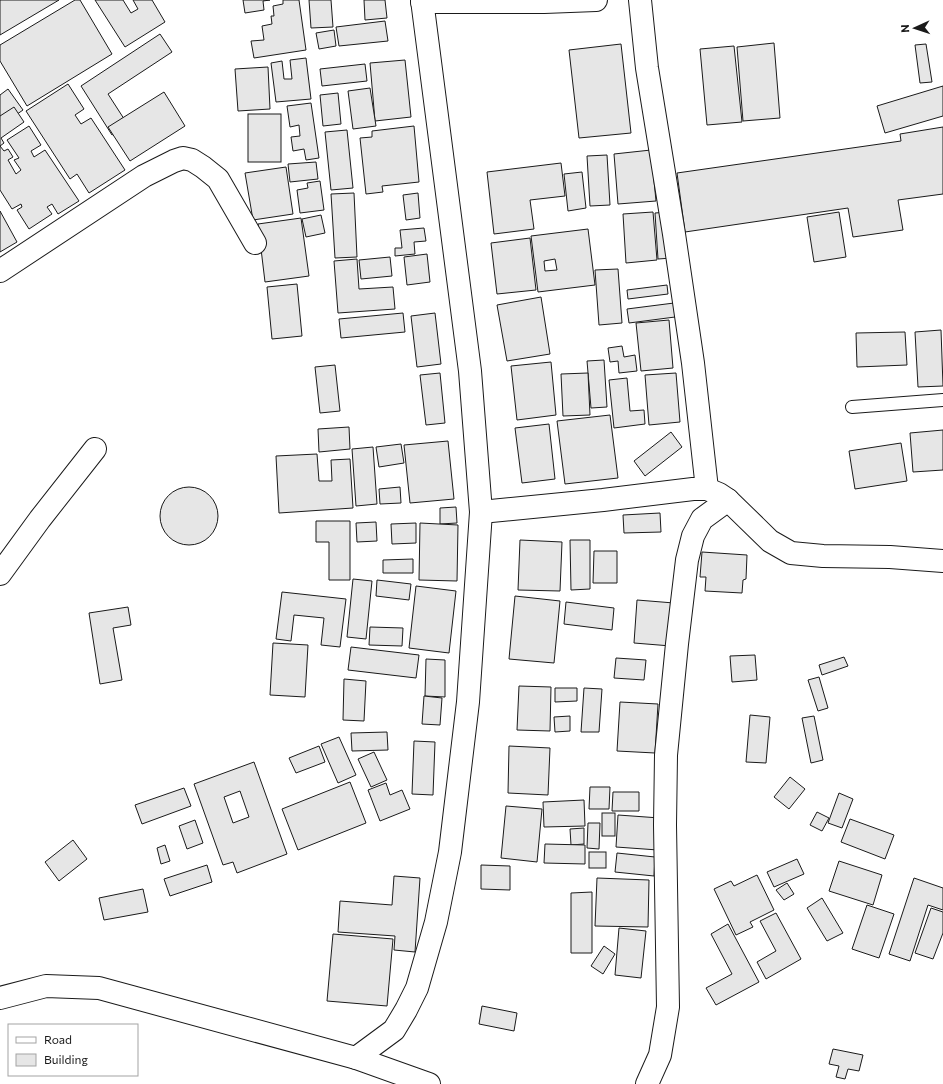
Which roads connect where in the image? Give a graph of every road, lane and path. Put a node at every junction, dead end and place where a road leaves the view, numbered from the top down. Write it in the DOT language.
graph roads {
  1 [pos="596,0"];
  2 [pos="640,0"];
  3 [pos="422,1"];
  4 [pos="255,243"];
  5 [pos="0,271"];
  6 [pos="943,400"];
  7 [pos="852,406"];
  8 [pos="95,449"];
  9 [pos="707,489"];
  10 [pos="728,500"];
  11 [pos="481,512"];
  12 [pos="943,561"];
  13 [pos="0,574"];
  14 [pos="0,998"];
  15 [pos="356,1058"];
  16 [pos="429,1084"];
  17 [pos="647,1084"];
  1 -- 3 [label="street"];
  2 -- 9 [label="street"];
  3 -- 11 [label="street"];
  4 -- 5 [label="street"];
  6 -- 7 [label="lane"];
  8 -- 13 [label="street"];
  9 -- 10 [label="street"];
  9 -- 11 [label="street"];
  10 -- 12 [label="street"];
  10 -- 17 [label="street"];
  11 -- 15 [label="street"];
  14 -- 15 [label="street"];
  15 -- 16 [label="street"];
}
